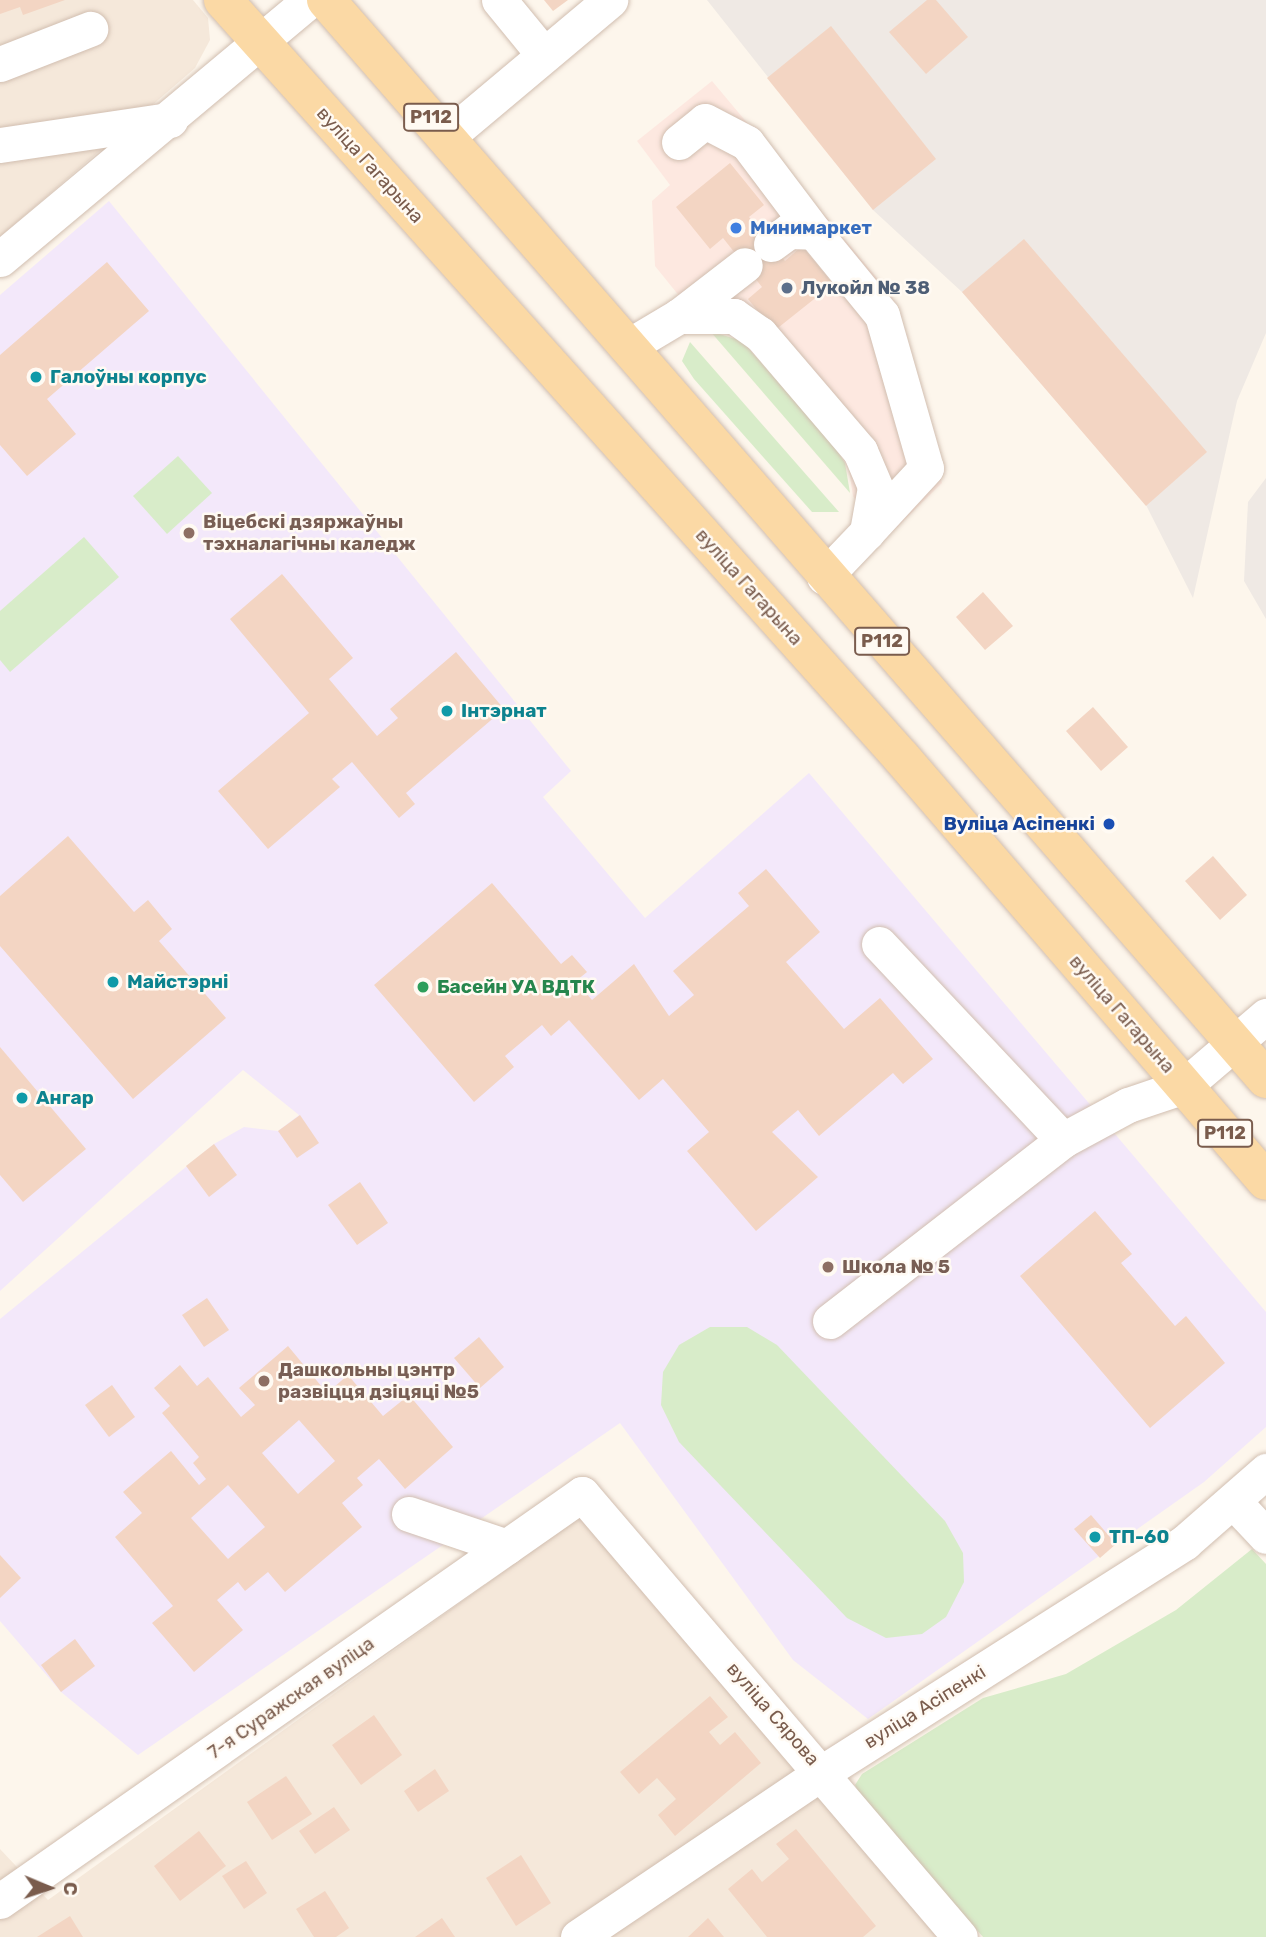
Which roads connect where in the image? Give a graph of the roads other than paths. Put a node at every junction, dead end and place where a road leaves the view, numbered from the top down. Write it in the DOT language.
graph roads {
  1 [pos="223,0"];
  2 [pos="310,0"];
  3 [pos="326,0"];
  4 [pos="499,0"];
  5 [pos="610,0"];
  6 [pos="90,29"];
  7 [pos="261,43"];
  8 [pos="544,55"];
  9 [pos="0,64"];
  10 [pos="170,120"];
  11 [pos="447,136"];
  12 [pos="679,142"];
  13 [pos="0,145"];
  14 [pos="814,232"];
  15 [pos="0,259"];
  16 [pos="679,316"];
  17 [pos="627,347"];
  18 [pos="867,532"];
  19 [pos="824,577"];
  20 [pos="879,944"];
  21 [pos="1266,1016"];
  22 [pos="1235,1043"];
  23 [pos="1266,1079"];
  24 [pos="1184,1086"];
  25 [pos="1063,1140"];
  26 [pos="1266,1181"];
  27 [pos="830,1321"];
  28 [pos="1266,1471"];
  29 [pos="582,1494"];
  30 [pos="1233,1502"];
  31 [pos="409,1514"];
  32 [pos="1266,1536"];
  33 [pos="507,1547"];
  34 [pos="823,1772"];
  35 [pos="0,1901"];
  36 [pos="578,1937"];
  37 [pos="960,1937"];
  1 -- 7 [label="main road, вуліца Гагарына / Р112"];
  2 -- 7 [label="street"];
  3 -- 11 [label="main road, Р112"];
  4 -- 8 [label="street"];
  5 -- 8 [label="street"];
  6 -- 9 [label="street"];
  7 -- 10 [label="street"];
  7 -- 24 [label="main road, вуліца Гагарына / Р112"];
  8 -- 11 [label="street"];
  10 -- 13 [label="street"];
  10 -- 15 [label="street"];
  11 -- 17 [label="main road, Р112"];
  12 -- 14 [label="street"];
  14 -- 16 [label="street"];
  14 -- 18 [label="street"];
  16 -- 17 [label="street"];
  16 -- 18 [label="street"];
  17 -- 19 [label="main road, Р112"];
  18 -- 19 [label="street"];
  19 -- 22 [label="main road, Р112"];
  20 -- 25 [label="street"];
  21 -- 22 [label="street"];
  22 -- 23 [label="main road, Р112"];
  22 -- 24 [label="street"];
  24 -- 25 [label="street"];
  24 -- 26 [label="main road, вуліца Гагарына / Р112"];
  25 -- 27 [label="street"];
  28 -- 30 [label="street, вуліца Асіпенкі"];
  29 -- 33 [label="street, 7-я Суражская вуліца"];
  29 -- 34 [label="street, вуліца Сярова"];
  30 -- 32 [label="street"];
  30 -- 34 [label="street, вуліца Асіпенкі"];
  31 -- 33 [label="street"];
  33 -- 35 [label="street, 7-я Суражская вуліца"];
  34 -- 36 [label="street, вуліца Асіпенкі"];
  34 -- 37 [label="street, вуліца Сярова"];
}
